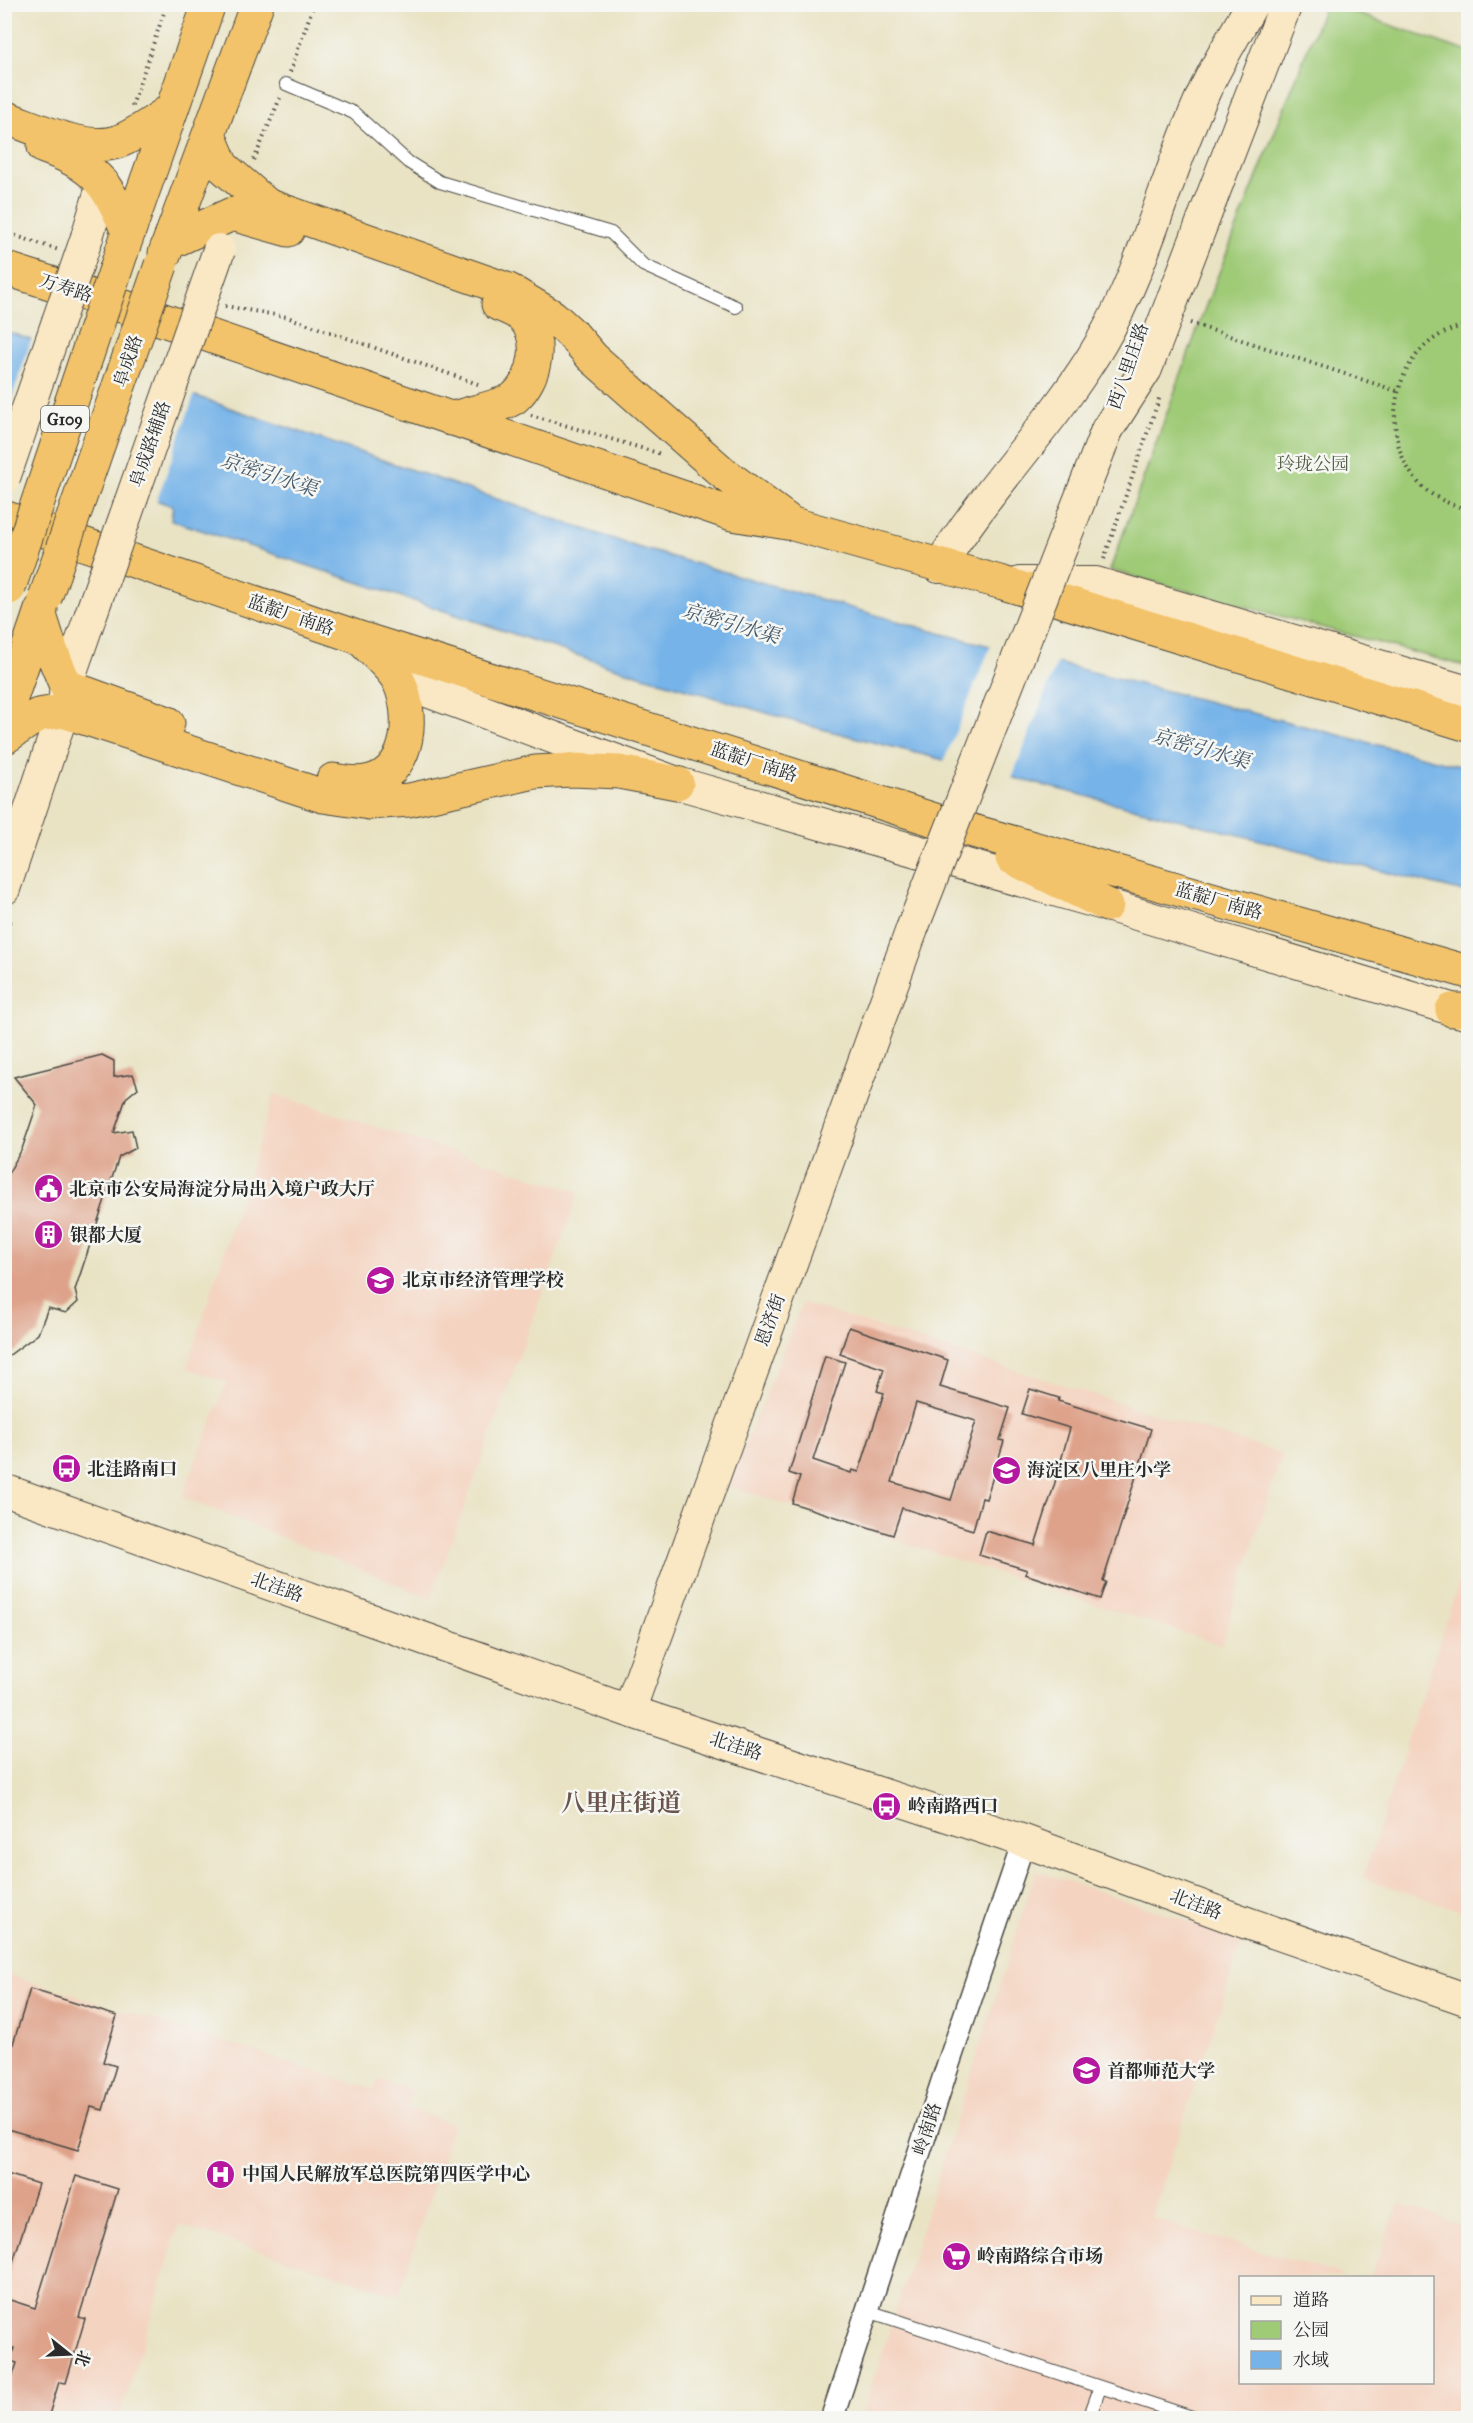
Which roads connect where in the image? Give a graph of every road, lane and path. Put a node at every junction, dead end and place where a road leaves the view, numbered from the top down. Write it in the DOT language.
graph roads {
  1 [pos="167,4"];
  2 [pos="209,4"];
  3 [pos="257,4"];
  4 [pos="314,4"];
  5 [pos="1252,4"];
  6 [pos="1267,4"];
  7 [pos="1286,4"];
  8 [pos="286,84"];
  9 [pos="172,109"];
  10 [pos="4,117"];
  11 [pos="4,134"];
  12 [pos="209,135"];
  13 [pos="119,142"];
  14 [pos="103,183"];
  15 [pos="238,200"];
  16 [pos="125,242"];
  17 [pos="165,254"];
  18 [pos="4,268"];
  19 [pos="216,303"];
  20 [pos="736,307"];
  21 [pos="1187,321"];
  22 [pos="1468,325"];
  23 [pos="1164,386"];
  24 [pos="1397,391"];
  25 [pos="512,399"];
  26 [pos="451,419"];
  27 [pos="1107,430"];
  28 [pos="666,455"];
  29 [pos="4,478"];
  30 [pos="1468,510"];
  31 [pos="4,517"];
  32 [pos="793,524"];
  33 [pos="939,567"];
  34 [pos="1003,583"];
  35 [pos="1096,583"];
  36 [pos="7,594"];
  37 [pos="42,606"];
  38 [pos="360,638"];
  39 [pos="400,681"];
  40 [pos="1468,692"];
  41 [pos="65,699"];
  42 [pos="4,719"];
  43 [pos="1468,725"];
  44 [pos="4,738"];
  45 [pos="677,783"];
  46 [pos="938,821"];
  47 [pos="4,889"];
  48 [pos="1107,905"];
  49 [pos="4,920"];
  50 [pos="15,923"];
  51 [pos="1468,972"];
  52 [pos="1463,1011"];
  53 [pos="4,1490"];
  54 [pos="629,1711"];
  55 [pos="1024,1841"];
  56 [pos="1468,2000"];
  57 [pos="868,2311"];
  58 [pos="1100,2388"];
  59 [pos="832,2418"];
  60 [pos="1089,2418"];
  61 [pos="1195,2418"];
  1 -- 13 [label="path"];
  2 -- 9 [label="highway, G109"];
  3 -- 12 [label="highway, 阜成路 / G109"];
  4 -- 8 [label="path"];
  5 -- 33 [label="street"];
  6 -- 27 [label="street, 西八里庄路"];
  7 -- 27 [label="street, 西八里庄路"];
  8 -- 15 [label="path"];
  8 -- 20 [label="lane"];
  9 -- 13 [label="highway"];
  9 -- 16 [label="highway, G109"];
  10 -- 13 [label="highway"];
  11 -- 14 [label="highway"];
  12 -- 15 [label="highway"];
  12 -- 17 [label="highway, 阜成路 / G109"];
  14 -- 16 [label="highway"];
  14 -- 29 [label="street, bridge"];
  15 -- 17 [label="highway"];
  15 -- 25 [label="highway"];
  15 -- 32 [label="highway"];
  15 -- 41 [label="street, 阜成路辅路, bridge"];
  16 -- 36 [label="highway, G109, bridge"];
  17 -- 37 [label="highway, 阜成路 / G109, bridge"];
  18 -- 26 [label="highway, 万寿路"];
  19 -- 25 [label="path"];
  21 -- 24 [label="path"];
  22 -- 24 [label="path"];
  23 -- 35 [label="path"];
  24 -- 30 [label="path"];
  25 -- 26 [label="highway"];
  25 -- 28 [label="path"];
  26 -- 32 [label="highway"];
  27 -- 54 [label="street, 恩济街, bridge"];
  31 -- 38 [label="highway, 蓝靛厂南路"];
  32 -- 33 [label="highway"];
  33 -- 34 [label="highway"];
  34 -- 35 [label="street"];
  34 -- 43 [label="highway"];
  35 -- 40 [label="street"];
  37 -- 41 [label="highway"];
  37 -- 42 [label="highway, 阜成路 / G109"];
  38 -- 39 [label="highway"];
  38 -- 46 [label="highway, 蓝靛厂南路"];
  39 -- 41 [label="highway"];
  39 -- 45 [label="street, 蓝靛厂南路"];
  41 -- 44 [label="highway"];
  41 -- 45 [label="highway"];
  41 -- 47 [label="street, 阜成路辅路"];
  45 -- 48 [label="street, 蓝靛厂南路"];
  46 -- 48 [label="highway"];
  46 -- 51 [label="highway, 蓝靛厂南路"];
  48 -- 52 [label="street, 蓝靛厂南路"];
  49 -- 50 [label="path"];
  53 -- 54 [label="street, 北洼路"];
  54 -- 55 [label="street, 北洼路"];
  55 -- 56 [label="street, 北洼路"];
  55 -- 57 [label="street, 岭南路"];
  57 -- 58 [label="lane"];
  57 -- 59 [label="street, 岭南路"];
  58 -- 60 [label="lane"];
  58 -- 61 [label="lane"];
}
